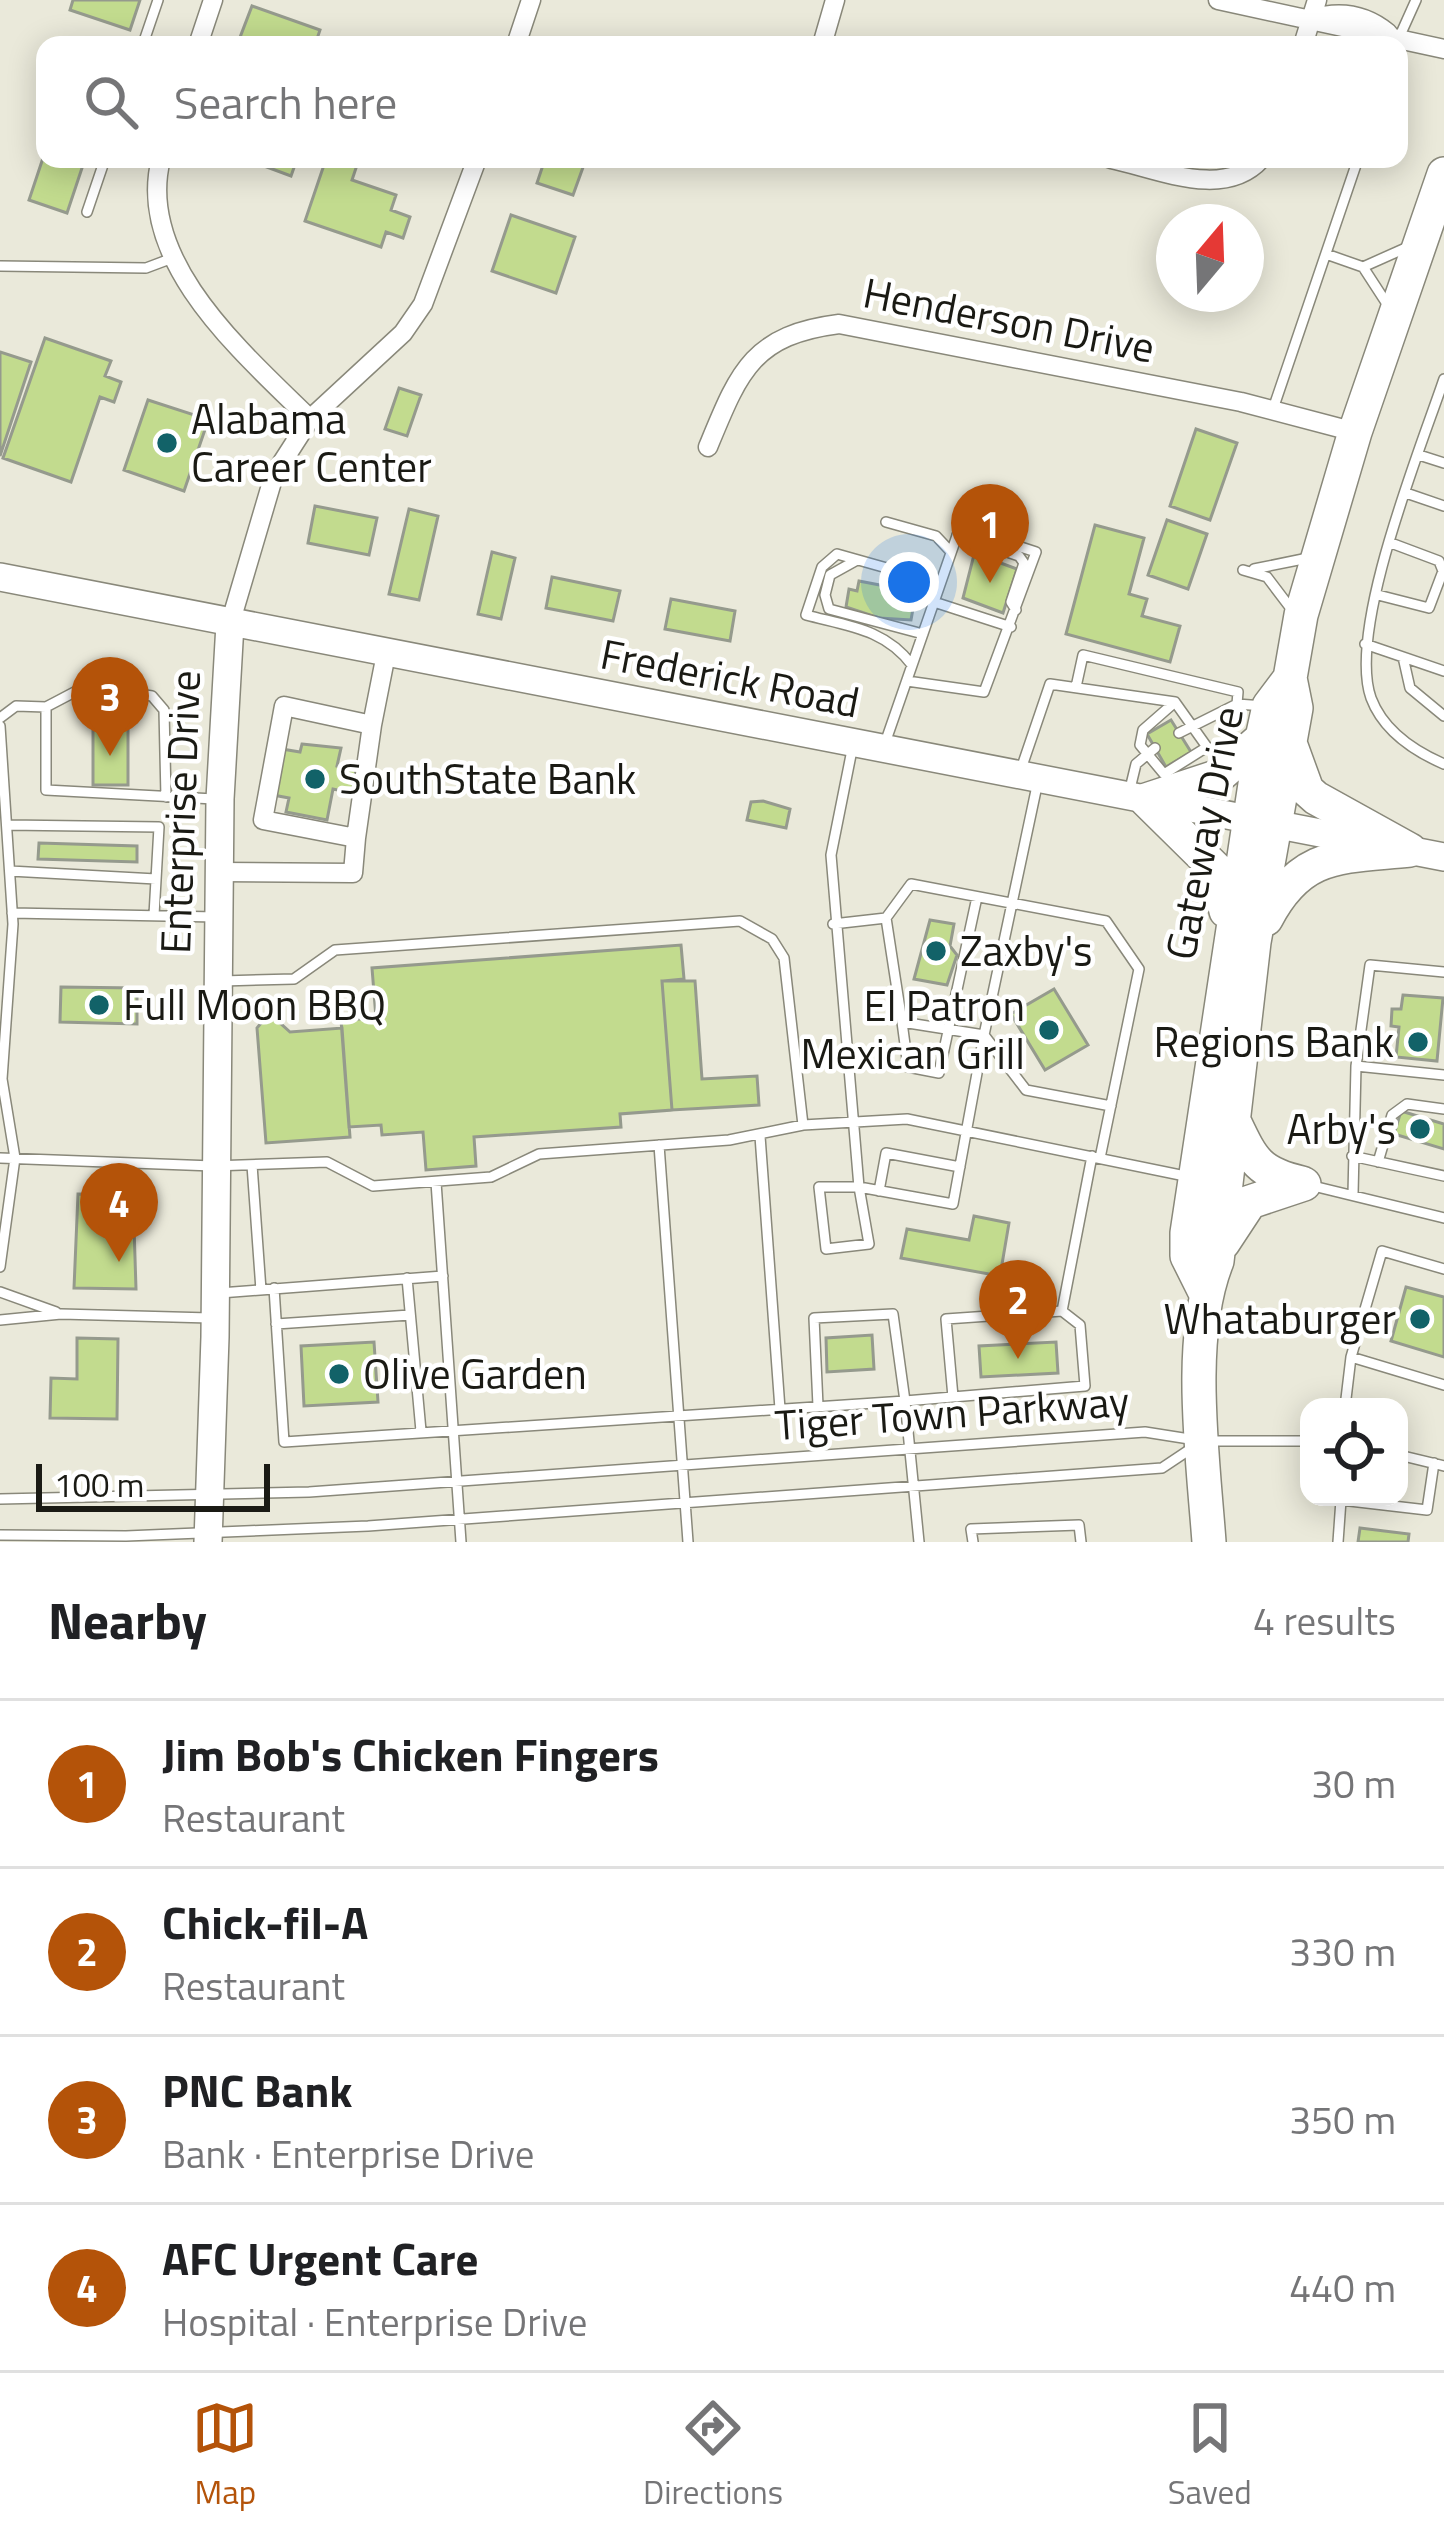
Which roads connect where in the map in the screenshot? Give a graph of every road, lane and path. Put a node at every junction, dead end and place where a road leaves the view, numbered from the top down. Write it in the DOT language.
graph roads {
  1 [pos="158,0"];
  2 [pos="214,0"];
  3 [pos="532,0"];
  4 [pos="835,0"];
  5 [pos="1218,0"];
  6 [pos="1416,0"];
  7 [pos="1314,9"];
  8 [pos="146,36"];
  9 [pos="201,36"];
  10 [pos="519,36"];
  11 [pos="825,36"];
  12 [pos="1382,36"];
  13 [pos="1396,36"];
  14 [pos="1408,41"];
  15 [pos="1444,50"];
  16 [pos="102,168"];
  17 [pos="159,168"];
  18 [pos="474,168"];
  19 [pos="1152,168"];
  20 [pos="1252,168"];
  21 [pos="1355,168"];
  22 [pos="1444,174"];
  23 [pos="87,212"];
  24 [pos="1421,241"];
  25 [pos="1326,254"];
  26 [pos="170,259"];
  27 [pos="0,266"];
  28 [pos="1363,267"];
  29 [pos="1395,317"];
  30 [pos="1444,379"];
  31 [pos="1273,410"];
  32 [pos="310,419"];
  33 [pos="1355,432"];
  34 [pos="708,447"];
  35 [pos="1419,454"];
  36 [pos="1444,463"];
  37 [pos="1406,493"];
  38 [pos="1444,506"];
  39 [pos="886,521"];
  40 [pos="1391,543"];
  41 [pos="951,552"];
  42 [pos="1316,556"];
  43 [pos="857,560"];
  44 [pos="0,578"];
  45 [pos="940,584"];
  46 [pos="1378,595"];
  47 [pos="934,602"];
  48 [pos="1300,622"];
  49 [pos="230,624"];
  50 [pos="1011,626"];
  51 [pos="923,634"];
  52 [pos="1365,644"];
  53 [pos="386,654"];
  54 [pos="1403,657"];
  55 [pos="912,665"];
  56 [pos="1444,671"];
  57 [pos="907,681"];
  58 [pos="1076,687"];
  59 [pos="1175,702"];
  60 [pos="46,707"];
  61 [pos="1444,716"];
  62 [pos="0,722"];
  63 [pos="1265,723"];
  64 [pos="1191,724"];
  65 [pos="372,725"];
  66 [pos="1179,733"];
  67 [pos="853,745"];
  68 [pos="882,751"];
  69 [pos="1151,751"];
  70 [pos="1444,764"];
  71 [pos="1028,779"];
  72 [pos="166,797"];
  73 [pos="1137,798"];
  74 [pos="220,799"];
  75 [pos="1260,822"];
  76 [pos="8,825"];
  77 [pos="356,838"];
  78 [pos="1410,850"];
  79 [pos="1444,857"];
  80 [pos="10,872"];
  81 [pos="218,872"];
  82 [pos="156,879"];
  83 [pos="977,897"];
  84 [pos="1012,903"];
  85 [pos="12,913"];
  86 [pos="154,915"];
  87 [pos="217,917"];
  88 [pos="886,918"];
  89 [pos="833,925"];
  90 [pos="1242,936"];
  91 [pos="1444,972"];
  92 [pos="216,981"];
  93 [pos="902,1022"];
  94 [pos="948,1030"];
  95 [pos="985,1035"];
  96 [pos="1356,1066"];
  97 [pos="1444,1076"];
  98 [pos="1111,1106"];
  99 [pos="1444,1109"];
  100 [pos="1233,1119"];
  101 [pos="852,1120"];
  102 [pos="803,1125"];
  103 [pos="967,1131"];
  104 [pos="760,1136"];
  105 [pos="659,1145"];
  106 [pos="1352,1156"];
  107 [pos="1096,1157"];
  108 [pos="0,1158"];
  109 [pos="15,1158"];
  110 [pos="1378,1162"];
  111 [pos="252,1165"];
  112 [pos="213,1166"];
  113 [pos="960,1166"];
  114 [pos="1444,1176"];
  115 [pos="1195,1178"];
  116 [pos="436,1182"];
  117 [pos="1304,1184"];
  118 [pos="860,1187"];
  119 [pos="878,1191"];
  120 [pos="1353,1194"];
  121 [pos="1444,1218"];
  122 [pos="1219,1250"];
  123 [pos="0,1267"];
  124 [pos="1444,1269"];
  125 [pos="443,1276"];
  126 [pos="406,1278"];
  127 [pos="274,1288"];
  128 [pos="261,1290"];
  129 [pos="0,1292"];
  130 [pos="1204,1292"];
  131 [pos="215,1305"];
  132 [pos="1062,1311"];
  133 [pos="61,1314"];
  134 [pos="410,1315"];
  135 [pos="0,1320"];
  136 [pos="276,1324"];
  137 [pos="1351,1358"];
  138 [pos="1444,1385"];
  139 [pos="953,1396"];
  140 [pos="1347,1398"];
  141 [pos="905,1401"];
  142 [pos="818,1406"];
  143 [pos="780,1408"];
  144 [pos="678,1415"];
  145 [pos="454,1428"];
  146 [pos="422,1431"];
  147 [pos="1202,1441"];
  148 [pos="1300,1442"];
  149 [pos="911,1450"];
  150 [pos="1408,1457"];
  151 [pos="682,1464"];
  152 [pos="1439,1465"];
  153 [pos="458,1481"];
  154 [pos="914,1486"];
  155 [pos="207,1495"];
  156 [pos="0,1499"];
  157 [pos="686,1502"];
  158 [pos="459,1520"];
  159 [pos="0,1535"];
  160 [pos="208,1538"];
  161 [pos="461,1542"];
  162 [pos="688,1542"];
  163 [pos="919,1542"];
  164 [pos="973,1542"];
  165 [pos="1081,1542"];
  166 [pos="1209,1542"];
  167 [pos="1338,1542"];
  1 -- 8 [label="lane"];
  2 -- 9 [label="street"];
  3 -- 10 [label="street"];
  4 -- 11 [label="street"];
  5 -- 7 [label="street"];
  6 -- 13 [label="lane"];
  7 -- 12 [label="street"];
  14 -- 15 [label="street"];
  16 -- 23 [label="lane"];
  17 -- 26 [label="street"];
  18 -- 32 [label="street, Enterprise Drive"];
  19 -- 20 [label="street"];
  21 -- 25 [label="lane"];
  22 -- 24 [label="highway, Gateway Drive"];
  24 -- 28 [label="lane"];
  24 -- 29 [label="highway, Gateway Drive"];
  25 -- 28 [label="lane"];
  25 -- 31 [label="lane"];
  26 -- 27 [label="lane"];
  26 -- 32 [label="street"];
  28 -- 29 [label="lane"];
  29 -- 33 [label="highway, Gateway Drive"];
  30 -- 35 [label="lane"];
  31 -- 33 [label="street, Henderson Drive"];
  31 -- 34 [label="street, Henderson Drive"];
  32 -- 49 [label="street, Enterprise Drive"];
  33 -- 42 [label="highway, Gateway Drive"];
  35 -- 36 [label="lane"];
  35 -- 37 [label="lane"];
  37 -- 38 [label="lane"];
  37 -- 40 [label="lane"];
  39 -- 41 [label="lane"];
  40 -- 46 [label="lane"];
  40 -- 46 [label="lane"];
  41 -- 45 [label="lane"];
  41 -- 50 [label="lane"];
  42 -- 48 [label="highway, Gateway Drive"];
  42 -- 48 [label="lane"];
  43 -- 45 [label="lane"];
  43 -- 51 [label="lane"];
  43 -- 55 [label="lane"];
  44 -- 49 [label="main road, Frederick Road"];
  45 -- 47 [label="lane"];
  46 -- 52 [label="lane"];
  47 -- 50 [label="lane"];
  47 -- 51 [label="lane"];
  48 -- 63 [label="highway, Gateway Drive"];
  49 -- 53 [label="main road, Frederick Road"];
  49 -- 74 [label="main road, Enterprise Drive"];
  50 -- 57 [label="lane"];
  51 -- 55 [label="lane"];
  52 -- 54 [label="lane"];
  52 -- 70 [label="lane"];
  53 -- 65 [label="street"];
  53 -- 67 [label="main road, Frederick Road"];
  54 -- 56 [label="lane"];
  54 -- 61 [label="lane"];
  55 -- 57 [label="lane"];
  57 -- 68 [label="lane"];
  58 -- 59 [label="lane"];
  58 -- 63 [label="lane"];
  58 -- 71 [label="lane"];
  59 -- 64 [label="lane"];
  59 -- 69 [label="lane"];
  60 -- 62 [label="lane"];
  60 -- 72 [label="lane"];
  60 -- 72 [label="lane"];
  62 -- 76 [label="lane"];
  63 -- 64 [label="lane"];
  63 -- 73 [label="highway"];
  63 -- 75 [label="highway, Gateway Drive"];
  63 -- 78 [label="highway"];
  64 -- 66 [label="lane"];
  64 -- 69 [label="lane"];
  65 -- 77 [label="street"];
  65 -- 77 [label="street"];
  67 -- 68 [label="main road, Frederick Road"];
  67 -- 89 [label="lane"];
  68 -- 71 [label="main road, Frederick Road"];
  69 -- 73 [label="lane"];
  71 -- 73 [label="main road, Frederick Road"];
  71 -- 84 [label="lane"];
  72 -- 74 [label="lane"];
  73 -- 75 [label="main road, Frederick Road"];
  73 -- 90 [label="highway"];
  74 -- 81 [label="main road, Enterprise Drive"];
  75 -- 78 [label="main road, Frederick Road"];
  75 -- 90 [label="highway, Gateway Drive"];
  76 -- 80 [label="lane"];
  76 -- 82 [label="lane"];
  77 -- 81 [label="street"];
  78 -- 79 [label="main road, Frederick Road"];
  78 -- 90 [label="highway"];
  80 -- 82 [label="lane"];
  80 -- 85 [label="lane"];
  81 -- 87 [label="main road, Enterprise Drive"];
  82 -- 86 [label="lane"];
  83 -- 84 [label="lane"];
  83 -- 88 [label="lane"];
  83 -- 94 [label="lane"];
  84 -- 95 [label="lane"];
  84 -- 98 [label="lane"];
  85 -- 86 [label="lane"];
  85 -- 109 [label="lane"];
  86 -- 87 [label="lane"];
  87 -- 92 [label="main road, Enterprise Drive"];
  88 -- 89 [label="lane"];
  88 -- 93 [label="lane"];
  89 -- 101 [label="lane"];
  90 -- 100 [label="highway, Gateway Drive"];
  90 -- 115 [label="highway, Gateway Drive"];
  91 -- 96 [label="lane"];
  92 -- 102 [label="lane"];
  92 -- 112 [label="main road, Enterprise Drive"];
  93 -- 94 [label="lane"];
  93 -- 94 [label="lane"];
  94 -- 95 [label="lane"];
  95 -- 98 [label="lane"];
  95 -- 103 [label="lane"];
  96 -- 97 [label="lane"];
  96 -- 106 [label="lane"];
  98 -- 107 [label="lane"];
  99 -- 110 [label="lane"];
  100 -- 117 [label="highway"];
  100 -- 122 [label="highway, Gateway Drive"];
  101 -- 102 [label="lane"];
  101 -- 103 [label="lane"];
  101 -- 118 [label="lane"];
  102 -- 104 [label="lane"];
  103 -- 107 [label="lane"];
  103 -- 113 [label="lane"];
  104 -- 105 [label="lane"];
  104 -- 143 [label="lane"];
  105 -- 116 [label="lane"];
  105 -- 144 [label="lane"];
  106 -- 110 [label="lane"];
  106 -- 120 [label="lane"];
  107 -- 115 [label="lane"];
  107 -- 132 [label="lane"];
  108 -- 109 [label="lane"];
  109 -- 112 [label="lane"];
  109 -- 123 [label="lane"];
  110 -- 114 [label="lane"];
  111 -- 112 [label="lane"];
  111 -- 116 [label="lane"];
  111 -- 128 [label="lane"];
  112 -- 131 [label="main road, Enterprise Drive"];
  113 -- 119 [label="lane"];
  113 -- 119 [label="lane"];
  115 -- 130 [label="highway, Gateway Drive"];
  116 -- 125 [label="lane"];
  117 -- 120 [label="lane"];
  117 -- 122 [label="highway"];
  118 -- 118 [label="lane"];
  118 -- 119 [label="lane"];
  120 -- 121 [label="lane"];
  122 -- 130 [label="highway, Gateway Drive"];
  124 -- 137 [label="lane"];
  125 -- 126 [label="lane"];
  125 -- 145 [label="lane"];
  126 -- 127 [label="lane"];
  126 -- 134 [label="lane"];
  127 -- 128 [label="lane"];
  127 -- 136 [label="lane"];
  128 -- 131 [label="lane"];
  129 -- 133 [label="lane"];
  130 -- 147 [label="highway, Gateway Drive"];
  131 -- 133 [label="lane"];
  131 -- 155 [label="main road, Enterprise Drive"];
  132 -- 139 [label="lane"];
  132 -- 139 [label="lane"];
  133 -- 135 [label="lane"];
  134 -- 136 [label="lane"];
  134 -- 146 [label="lane"];
  136 -- 146 [label="lane"];
  137 -- 138 [label="lane"];
  137 -- 140 [label="lane"];
  139 -- 141 [label="lane"];
  141 -- 142 [label="lane"];
  141 -- 142 [label="lane"];
  141 -- 149 [label="lane"];
  142 -- 143 [label="lane"];
  143 -- 144 [label="lane"];
  144 -- 145 [label="lane"];
  144 -- 151 [label="lane"];
  145 -- 146 [label="lane"];
  145 -- 153 [label="lane"];
  147 -- 148 [label="lane"];
  147 -- 149 [label="lane, Tiger Town Parkway"];
  147 -- 154 [label="lane, Tiger Town Parkway"];
  147 -- 166 [label="highway, Gateway Drive"];
  149 -- 151 [label="lane, Tiger Town Parkway"];
  149 -- 154 [label="lane"];
  150 -- 152 [label="lane"];
  151 -- 153 [label="lane, Tiger Town Parkway"];
  151 -- 157 [label="lane"];
  152 -- 167 [label="lane"];
  153 -- 155 [label="lane, Tiger Town Parkway"];
  153 -- 158 [label="lane"];
  154 -- 157 [label="lane, Tiger Town Parkway"];
  154 -- 163 [label="lane"];
  155 -- 156 [label="lane, Tiger Town Parkway"];
  155 -- 160 [label="main road, Enterprise Drive"];
  157 -- 158 [label="lane, Tiger Town Parkway"];
  157 -- 162 [label="lane"];
  158 -- 160 [label="lane, Tiger Town Parkway"];
  158 -- 161 [label="lane"];
  159 -- 160 [label="lane, Tiger Town Parkway"];
  164 -- 165 [label="lane"];
}
